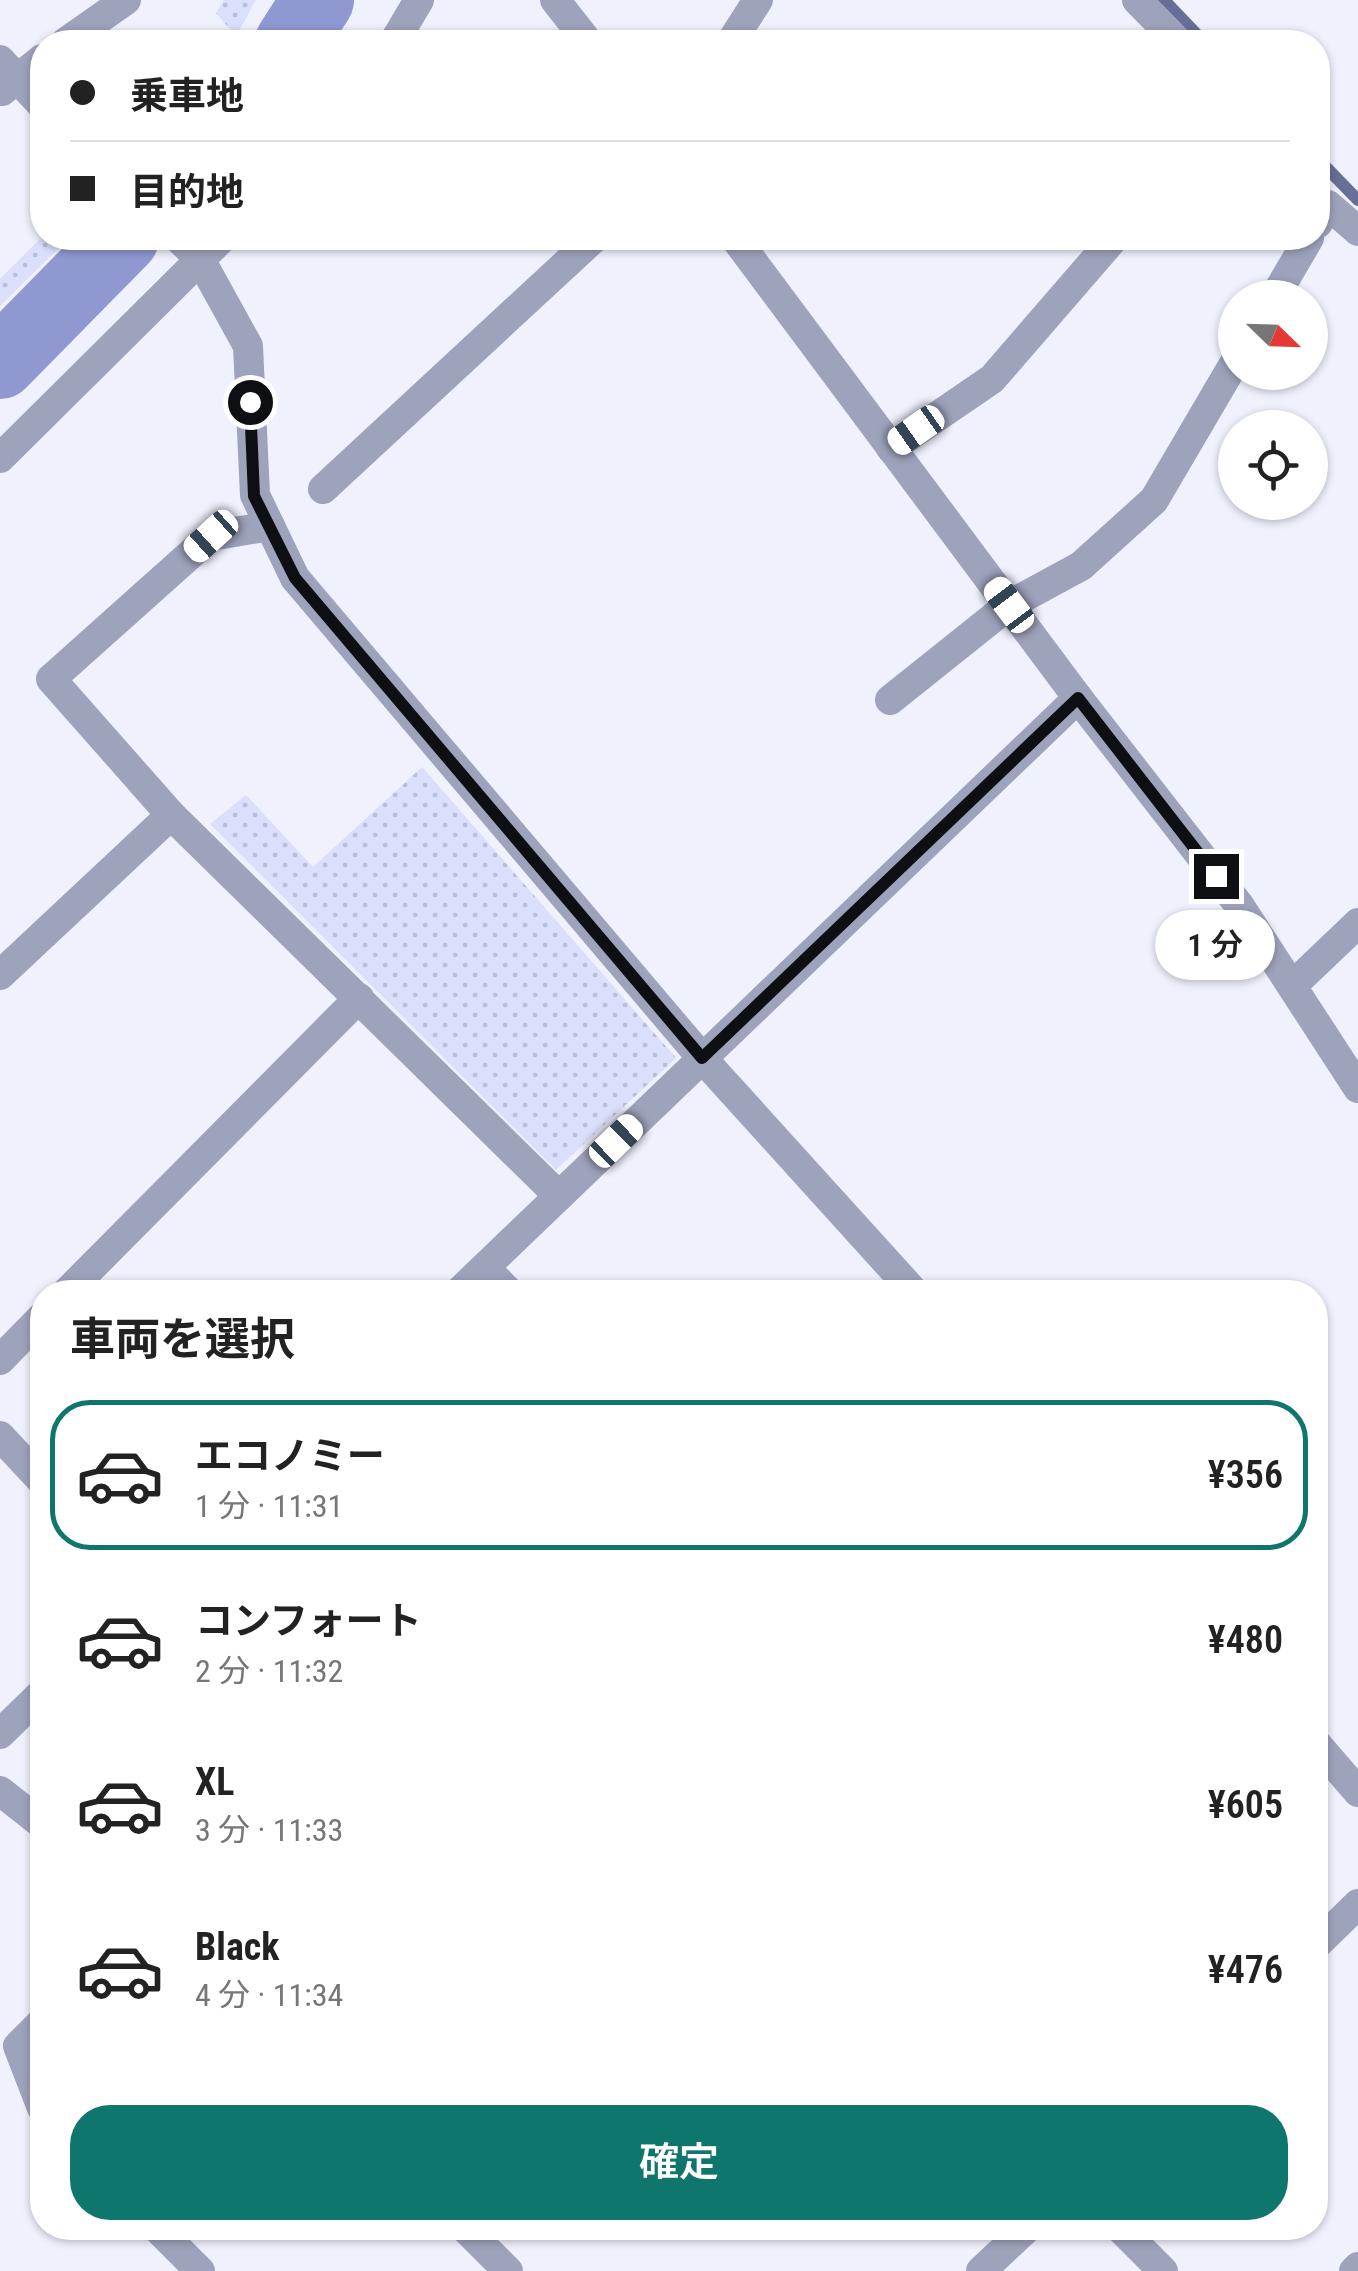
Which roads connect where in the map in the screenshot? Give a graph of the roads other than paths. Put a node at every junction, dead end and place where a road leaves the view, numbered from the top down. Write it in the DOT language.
graph roads {
  1 [pos="126,0"];
  2 [pos="418,0"];
  3 [pos="556,0"];
  4 [pos="758,0"];
  5 [pos="1138,0"];
  6 [pos="83,30"];
  7 [pos="401,30"];
  8 [pos="579,30"];
  9 [pos="739,30"];
  10 [pos="1167,30"];
  11 [pos="30,65"];
  12 [pos="5,77"];
  13 [pos="30,96"];
  14 [pos="1330,210"];
  15 [pos="1358,231"];
  16 [pos="194,250"];
  17 [pos="203,250"];
  18 [pos="581,250"];
  19 [pos="744,250"];
  20 [pos="1104,250"];
  21 [pos="1302,250"];
  22 [pos="1284,280"];
  23 [pos="1219,390"];
  24 [pos="892,448"];
  25 [pos="0,458"];
  26 [pos="323,489"];
  27 [pos="270,526"];
  28 [pos="1009,605"];
  29 [pos="1078,698"];
  30 [pos="890,700"];
  31 [pos="172,815"];
  32 [pos="1358,923"];
  33 [pos="0,976"];
  34 [pos="1292,986"];
  35 [pos="359,998"];
  36 [pos="702,1058"];
  37 [pos="1358,1088"];
  38 [pos="559,1196"];
  39 [pos="485,1268"];
  40 [pos="79,1280"];
  41 [pos="472,1280"];
  42 [pos="497,1280"];
  43 [pos="903,1280"];
  44 [pos="30,1329"];
  45 [pos="0,1360"];
  46 [pos="0,1436"];
  47 [pos="30,1468"];
  48 [pos="30,1705"];
  49 [pos="0,1734"];
  50 [pos="1328,1757"];
  51 [pos="0,1790"];
  52 [pos="1358,1792"];
  53 [pos="30,1814"];
  54 [pos="1358,1904"];
  55 [pos="1328,1933"];
  56 [pos="30,2034"];
  57 [pos="30,2077"];
  58 [pos="170,2240"];
  59 [pos="477,2240"];
  60 [pos="1014,2240"];
  61 [pos="1132,2240"];
  62 [pos="200,2271"];
  63 [pos="508,2271"];
  64 [pos="981,2271"];
  65 [pos="1163,2271"];
  1 -- 6 [label="street"];
  2 -- 7 [label="street"];
  3 -- 8 [label="street"];
  4 -- 9 [label="street"];
  5 -- 10 [label="street"];
  11 -- 12 [label="street"];
  12 -- 13 [label="street"];
  14 -- 15 [label="street"];
  16 -- 25 [label="street"];
  17 -- 27 [label="street"];
  18 -- 26 [label="street"];
  19 -- 24 [label="street"];
  20 -- 24 [label="street"];
  21 -- 22 [label="street"];
  23 -- 28 [label="street"];
  24 -- 28 [label="street"];
  27 -- 31 [label="street"];
  27 -- 36 [label="street"];
  28 -- 29 [label="street"];
  28 -- 30 [label="street"];
  29 -- 34 [label="street"];
  29 -- 36 [label="street"];
  31 -- 33 [label="street"];
  31 -- 35 [label="street"];
  32 -- 34 [label="street"];
  34 -- 37 [label="street"];
  35 -- 38 [label="street"];
  35 -- 40 [label="street"];
  36 -- 38 [label="street"];
  36 -- 43 [label="street"];
  38 -- 39 [label="street"];
  39 -- 41 [label="street"];
  39 -- 42 [label="street"];
  44 -- 45 [label="street"];
  46 -- 47 [label="street"];
  48 -- 49 [label="street"];
  50 -- 52 [label="street"];
  51 -- 53 [label="street"];
  54 -- 55 [label="street"];
  56 -- 57 [label="street"];
  58 -- 62 [label="street"];
  59 -- 63 [label="street"];
  60 -- 64 [label="street"];
  61 -- 65 [label="street"];
}
